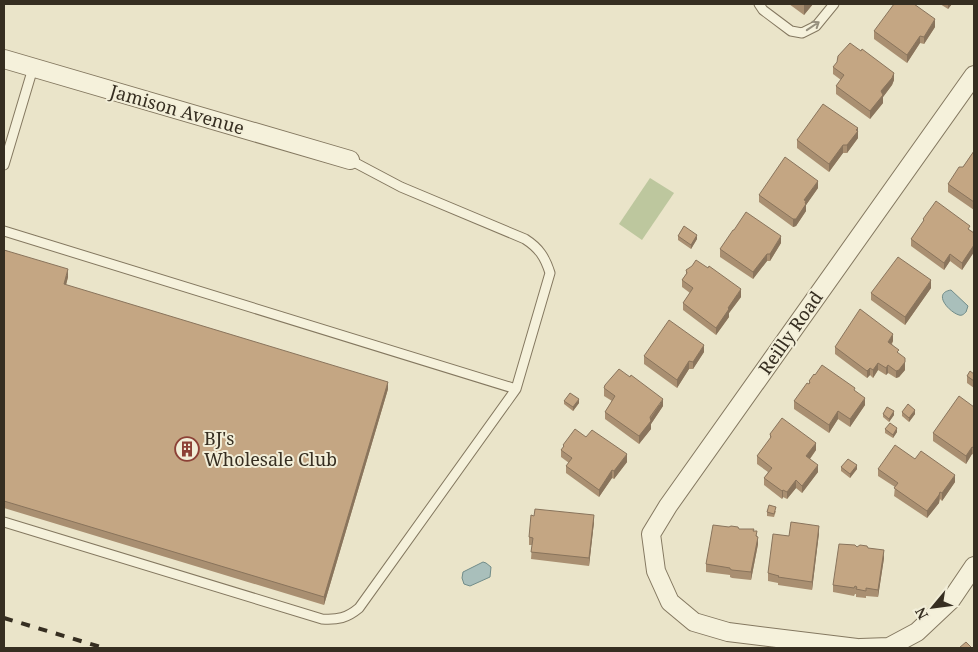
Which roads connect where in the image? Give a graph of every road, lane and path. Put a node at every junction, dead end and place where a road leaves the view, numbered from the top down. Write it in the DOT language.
graph roads {
  1 [pos="759,4"];
  2 [pos="834,4"];
  3 [pos="4,59"];
  4 [pos="33,68"];
  5 [pos="974,75"];
  6 [pos="350,160"];
  7 [pos="4,165"];
  8 [pos="4,231"];
  9 [pos="516,389"];
  10 [pos="4,522"];
  11 [pos="974,566"];
  12 [pos="858,648"];
  1 -- 2 [label="lane, one-way"];
  3 -- 4 [label="street, Jamison Avenue"];
  4 -- 6 [label="street, Jamison Avenue"];
  4 -- 7 [label="lane"];
  5 -- 12 [label="street, Reilly Road"];
  6 -- 9 [label="lane"];
  8 -- 9 [label="lane"];
  9 -- 10 [label="lane"];
  11 -- 12 [label="street"];
}
